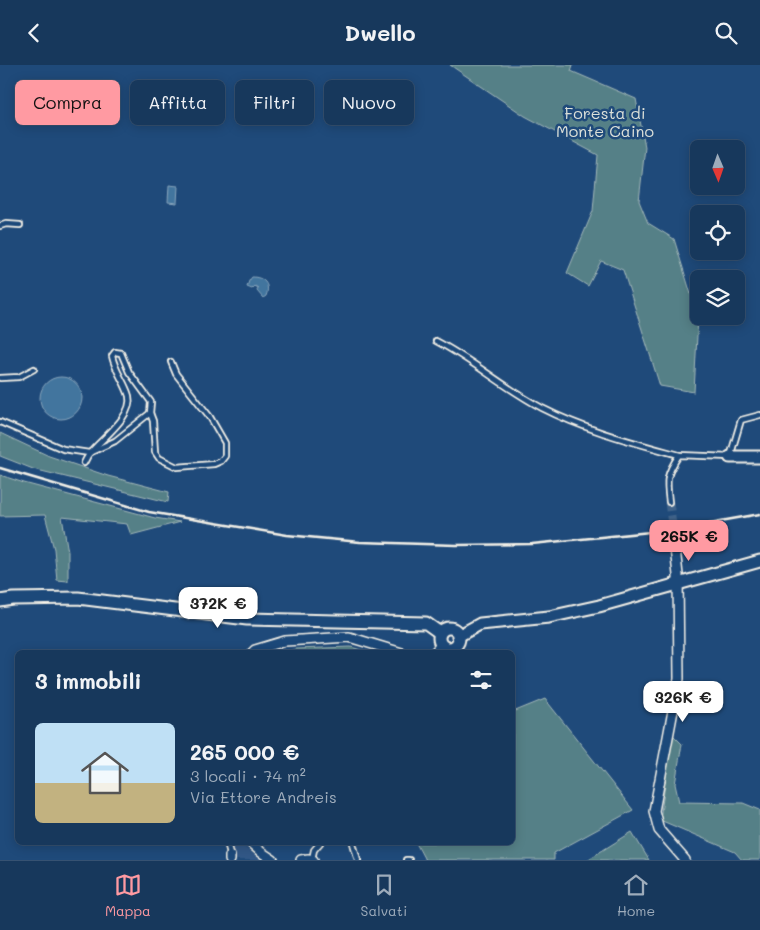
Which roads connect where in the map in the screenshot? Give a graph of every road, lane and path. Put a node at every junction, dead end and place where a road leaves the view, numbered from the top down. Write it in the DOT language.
graph roads {
  1 [pos="20,225"];
  2 [pos="0,226"];
  3 [pos="436,341"];
  4 [pos="172,362"];
  5 [pos="34,369"];
  6 [pos="0,378"];
  7 [pos="150,413"];
  8 [pos="760,415"];
  9 [pos="0,422"];
  10 [pos="89,453"];
  11 [pos="678,455"];
  12 [pos="730,457"];
  13 [pos="760,457"];
  14 [pos="84,463"];
  15 [pos="669,502"];
  16 [pos="674,539"];
  17 [pos="760,561"];
  18 [pos="677,585"];
  19 [pos="0,601"];
  20 [pos="440,633"];
  21 [pos="458,636"];
  22 [pos="438,649"];
  23 [pos="255,650"];
  24 [pos="392,650"];
  25 [pos="228,845"];
  26 [pos="253,845"];
  27 [pos="318,845"];
  28 [pos="354,845"];
  29 [pos="308,856"];
  30 [pos="231,859"];
  31 [pos="274,860"];
  32 [pos="358,860"];
  33 [pos="685,860"];
  1 -- 2 [label="lane"];
  3 -- 11 [label="lane"];
  4 -- 7 [label="lane"];
  5 -- 6 [label="lane"];
  7 -- 10 [label="lane"];
  7 -- 10 [label="lane"];
  8 -- 12 [label="lane"];
  9 -- 10 [label="lane"];
  10 -- 14 [label="lane"];
  11 -- 12 [label="lane"];
  11 -- 15 [label="lane"];
  12 -- 13 [label="street"];
  16 -- 18 [label="street"];
  17 -- 18 [label="street"];
  18 -- 21 [label="street"];
  18 -- 33 [label="street"];
  19 -- 20 [label="street"];
  20 -- 21 [label="street"];
  20 -- 22 [label="street"];
  21 -- 22 [label="street"];
  23 -- 24 [label="street"];
  25 -- 30 [label="lane"];
  26 -- 31 [label="street"];
  27 -- 29 [label="lane"];
  28 -- 32 [label="lane"];
}
